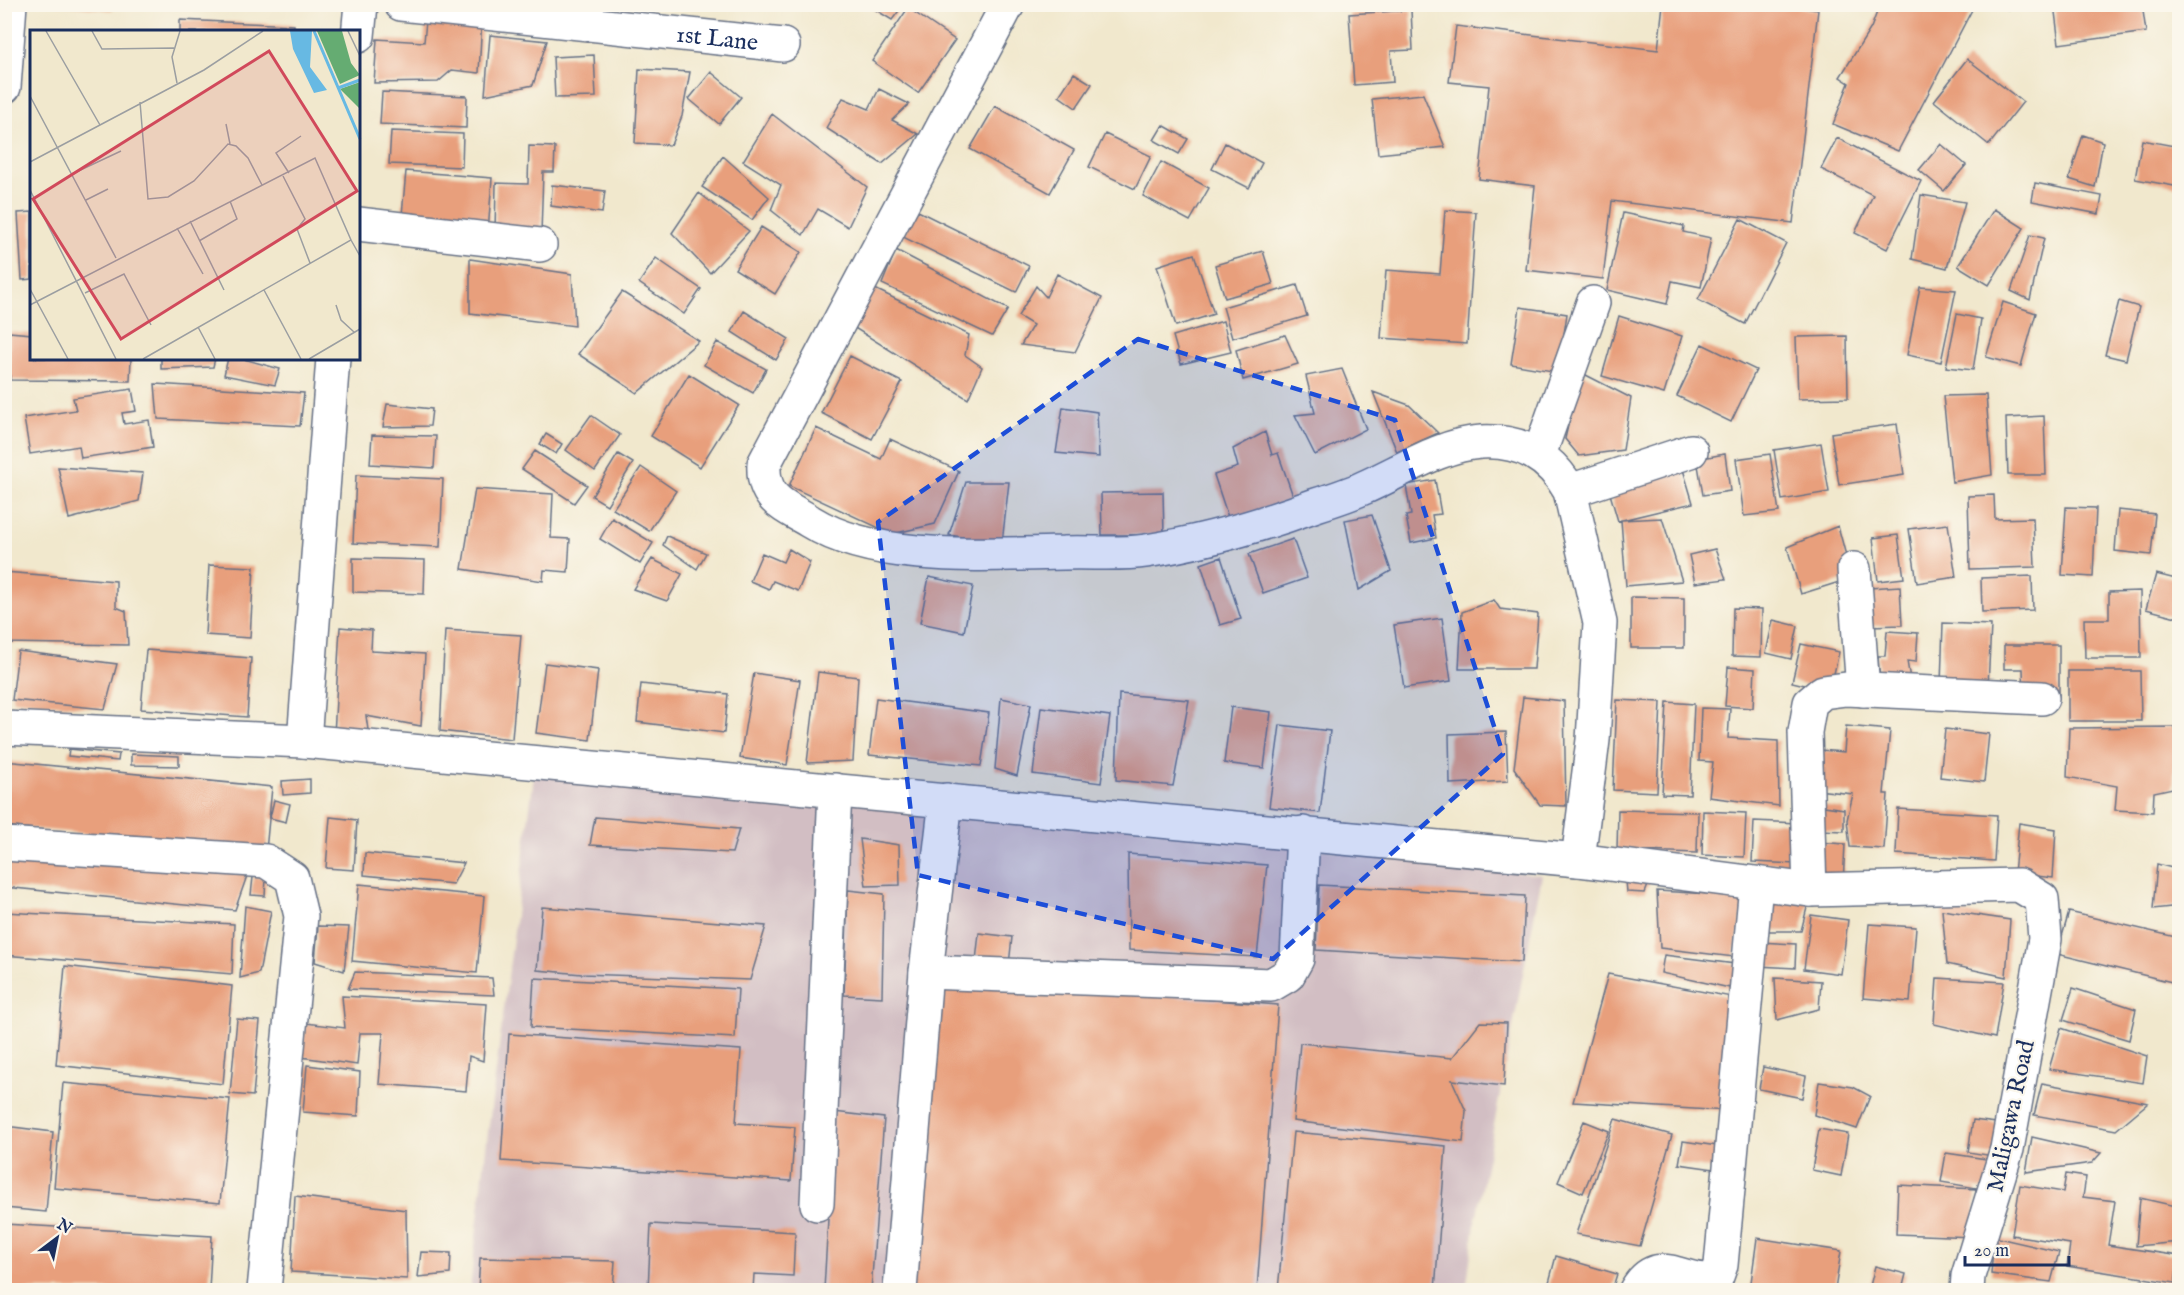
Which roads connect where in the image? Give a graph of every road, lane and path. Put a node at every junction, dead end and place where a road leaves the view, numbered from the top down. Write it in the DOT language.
graph roads {
  1 [pos="10,4"];
  2 [pos="361,4"];
  3 [pos="401,4"];
  4 [pos="1008,4"];
  5 [pos="359,30"];
  6 [pos="783,45"];
  7 [pos="4,87"];
  8 [pos="360,224"];
  9 [pos="540,245"];
  10 [pos="1593,303"];
  11 [pos="333,360"];
  12 [pos="1691,452"];
  13 [pos="1539,455"];
  14 [pos="1570,491"];
  15 [pos="1854,569"];
  16 [pos="1863,690"];
  17 [pos="2042,698"];
  18 [pos="4,728"];
  19 [pos="304,741"];
  20 [pos="835,790"];
  21 [pos="946,800"];
  22 [pos="1303,833"];
  23 [pos="4,844"];
  24 [pos="1578,860"];
  25 [pos="1756,885"];
  26 [pos="1810,890"];
  27 [pos="926,972"];
  28 [pos="817,1204"];
  29 [pos="264,1290"];
  30 [pos="900,1290"];
  31 [pos="1636,1290"];
  32 [pos="1967,1290"];
  1 -- 7 [label="street"];
  2 -- 5 [label="street"];
  3 -- 6 [label="street, 1st Lane"];
  4 -- 13 [label="street"];
  8 -- 9 [label="street"];
  10 -- 13 [label="street"];
  11 -- 19 [label="street"];
  12 -- 14 [label="street"];
  13 -- 14 [label="street"];
  14 -- 24 [label="street"];
  15 -- 16 [label="street"];
  16 -- 17 [label="street"];
  16 -- 26 [label="street"];
  18 -- 19 [label="street"];
  19 -- 20 [label="street"];
  20 -- 21 [label="street"];
  20 -- 28 [label="street"];
  21 -- 22 [label="street"];
  21 -- 27 [label="street"];
  22 -- 24 [label="street"];
  22 -- 27 [label="street"];
  23 -- 29 [label="street"];
  24 -- 25 [label="street"];
  25 -- 26 [label="street"];
  25 -- 31 [label="street"];
  26 -- 32 [label="street, Maligawa Road"];
  27 -- 30 [label="street"];
}
